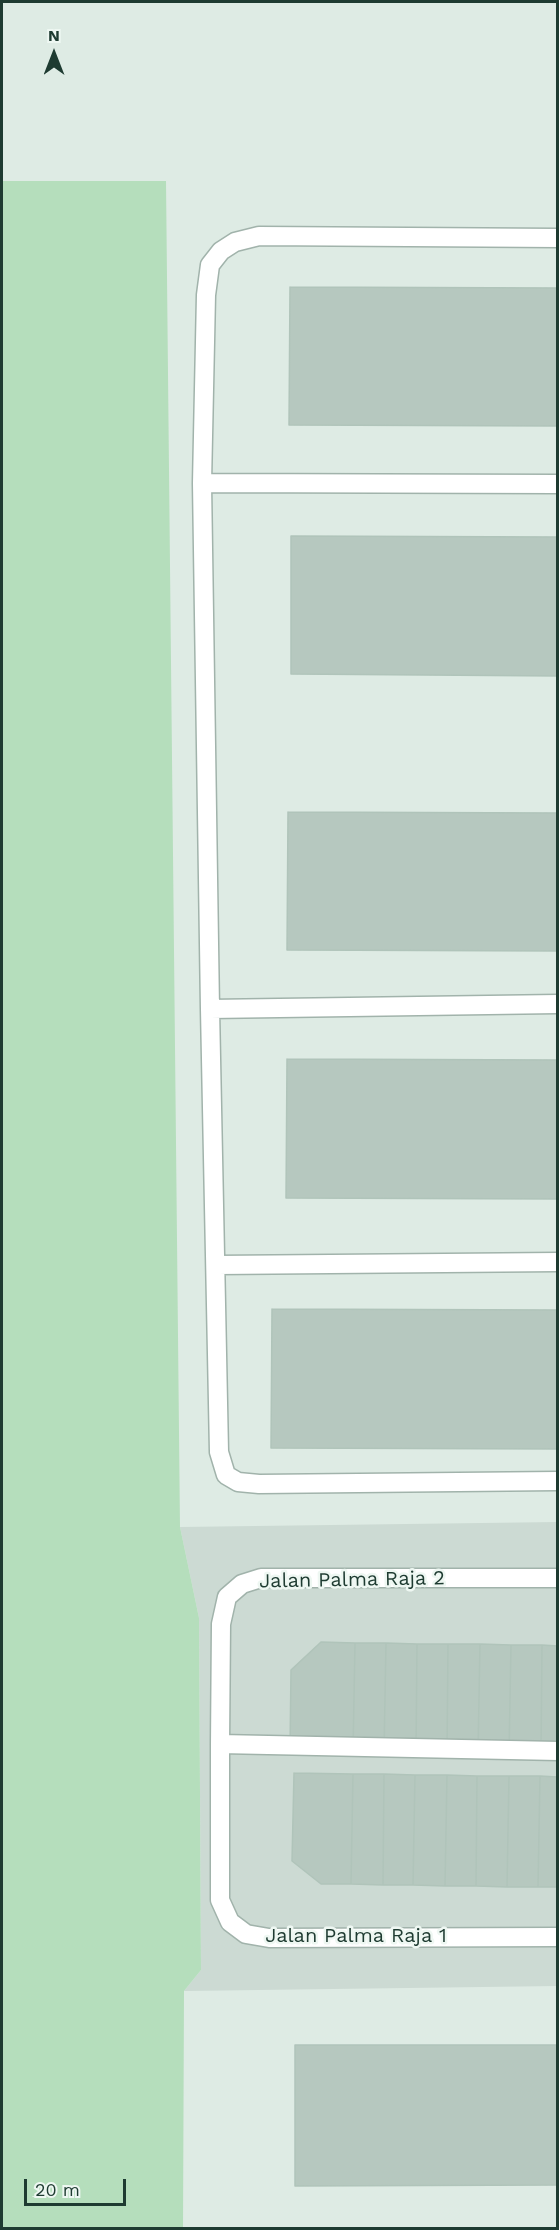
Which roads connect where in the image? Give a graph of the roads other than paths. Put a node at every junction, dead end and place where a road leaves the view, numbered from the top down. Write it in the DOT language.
graph roads {
  1 [pos="558,238"];
  2 [pos="202,483"];
  3 [pos="558,484"];
  4 [pos="558,1004"];
  5 [pos="210,1009"];
  6 [pos="558,1262"];
  7 [pos="217,1264"];
  8 [pos="558,1481"];
  9 [pos="558,1578"];
  10 [pos="220,1744"];
  11 [pos="558,1751"];
  12 [pos="558,1937"];
  1 -- 2 [label="lane"];
  2 -- 3 [label="lane"];
  2 -- 5 [label="lane"];
  4 -- 5 [label="lane"];
  5 -- 7 [label="lane"];
  6 -- 7 [label="lane"];
  7 -- 8 [label="lane"];
  9 -- 10 [label="lane, Jalan Palma Raja 2"];
  10 -- 11 [label="lane"];
  10 -- 12 [label="lane, Jalan Palma Raja 1"];
}
